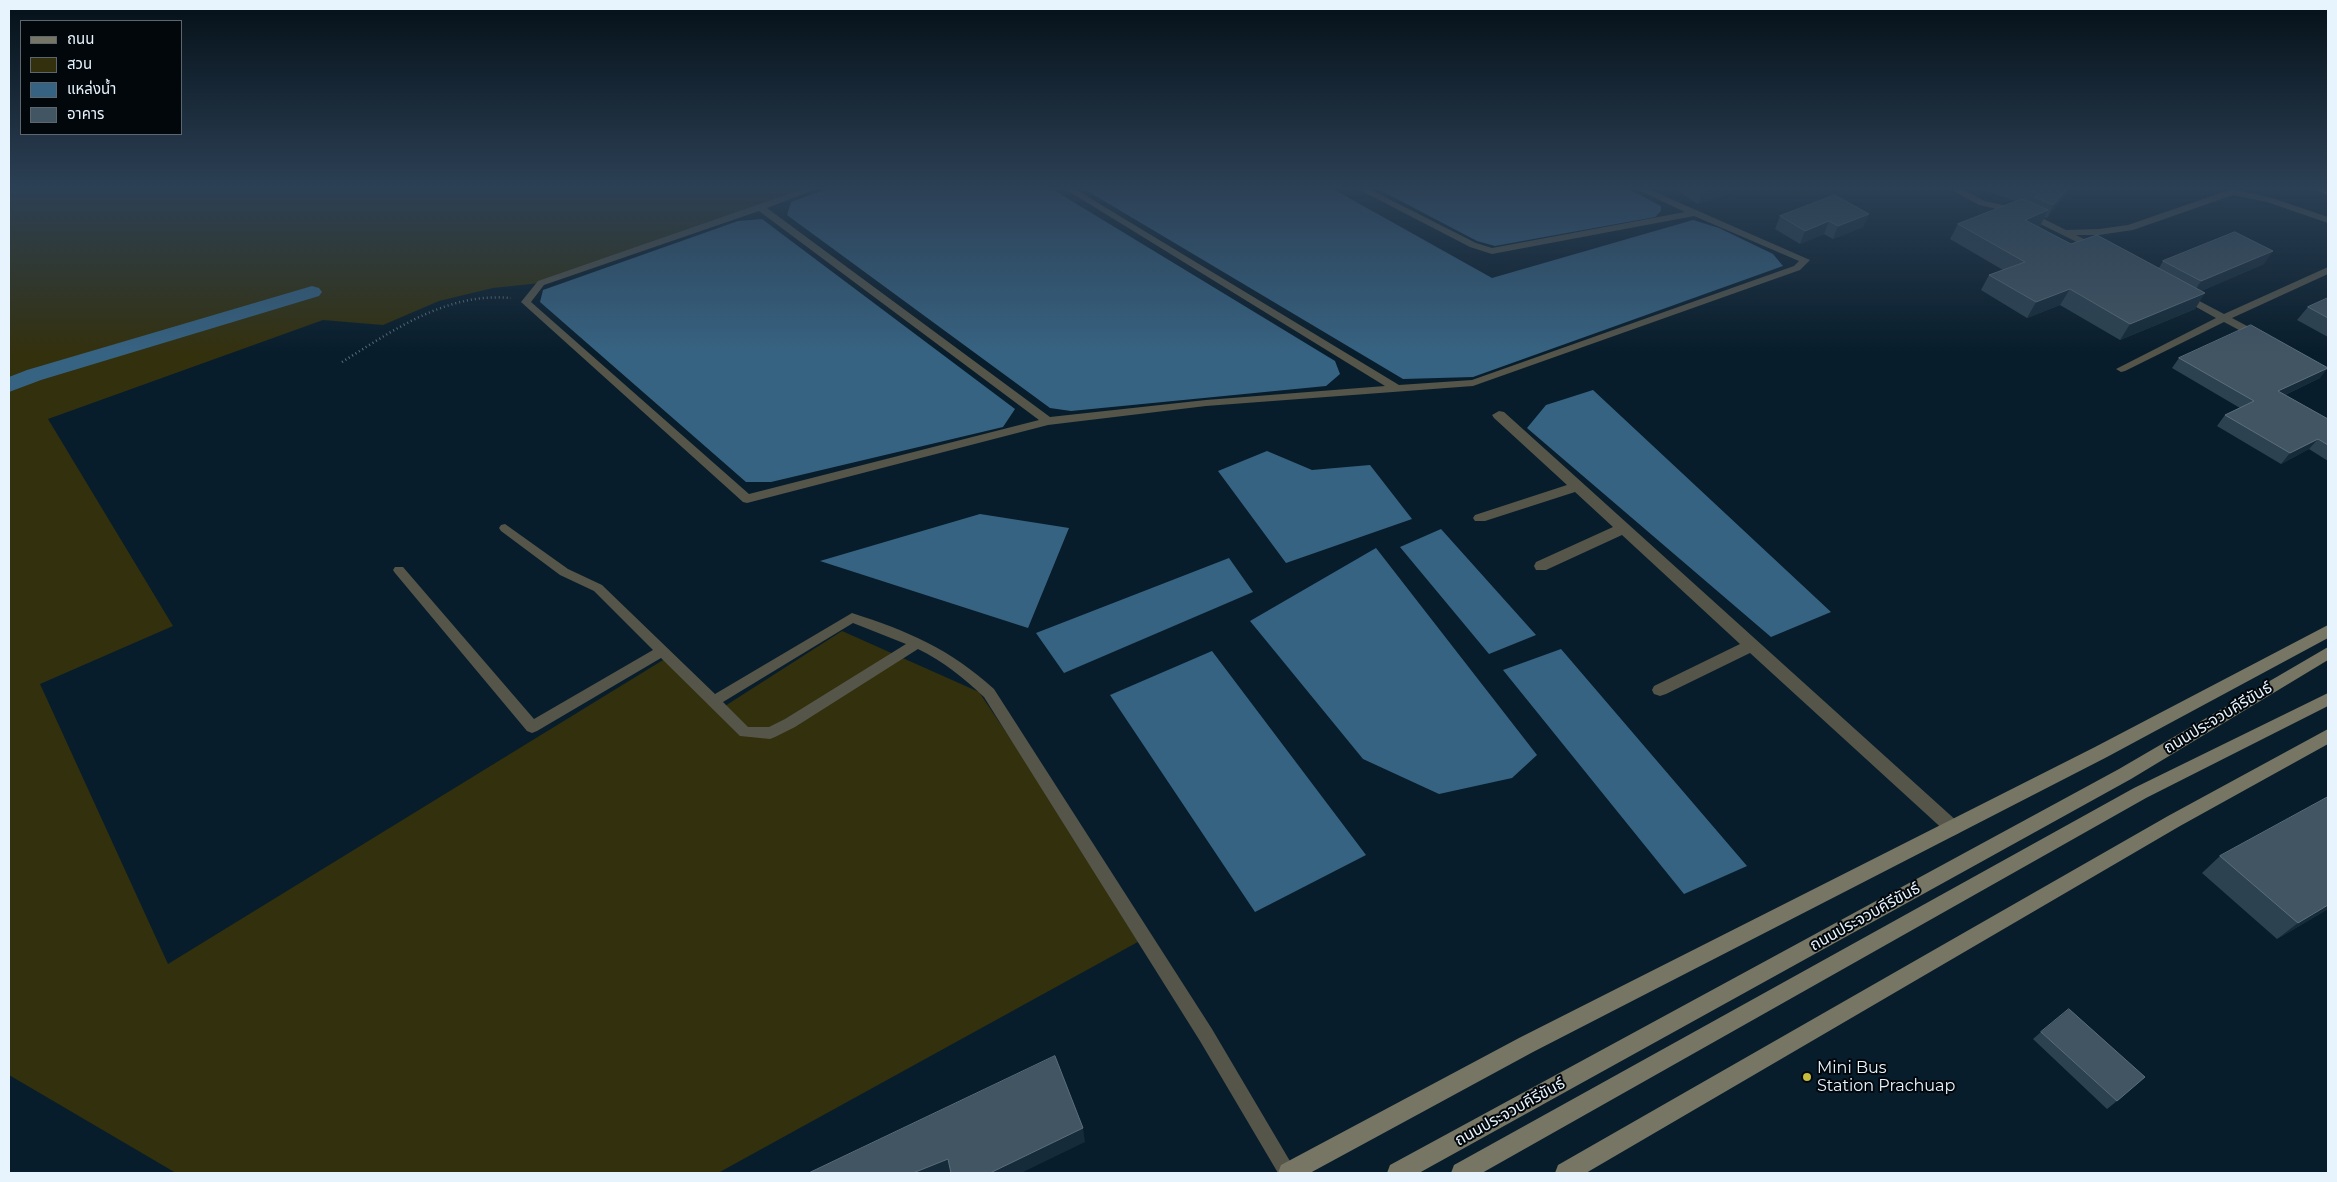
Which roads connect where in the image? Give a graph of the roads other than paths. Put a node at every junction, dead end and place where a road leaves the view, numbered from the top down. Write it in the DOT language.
graph roads {
  1 [pos="655,244"];
  2 [pos="810,244"];
  3 [pos="1160,244"];
  4 [pos="1471,244"];
  5 [pos="1528,244"];
  6 [pos="1767,244"];
  7 [pos="2087,244"];
  8 [pos="2107,255"];
  9 [pos="2328,270"];
  10 [pos="2174,291"];
  11 [pos="2224,318"];
  12 [pos="2267,341"];
  13 [pos="2121,369"];
  14 [pos="1396,388"];
  15 [pos="1499,415"];
  16 [pos="1048,421"];
  17 [pos="1578,486"];
  18 [pos="1480,518"];
  19 [pos="505,528"];
  20 [pos="1624,528"];
  21 [pos="1541,566"];
  22 [pos="399,570"];
  23 [pos="2328,630"];
  24 [pos="919,642"];
  25 [pos="1752,645"];
  26 [pos="662,651"];
  27 [pos="2328,653"];
  28 [pos="1660,690"];
  29 [pos="2328,699"];
  30 [pos="714,701"];
  31 [pos="2328,736"];
  32 [pos="1953,828"];
  33 [pos="1289,1173"];
  34 [pos="1398,1173"];
  35 [pos="1462,1173"];
  36 [pos="1566,1173"];
  1 -- 16 [label="lane"];
  2 -- 16 [label="lane"];
  3 -- 14 [label="lane"];
  4 -- 5 [label="lane"];
  6 -- 14 [label="lane"];
  7 -- 8 [label="lane"];
  9 -- 11 [label="lane"];
  10 -- 11 [label="lane"];
  11 -- 12 [label="lane"];
  11 -- 13 [label="lane"];
  14 -- 16 [label="lane"];
  15 -- 17 [label="street"];
  17 -- 18 [label="street"];
  17 -- 20 [label="street"];
  19 -- 26 [label="lane"];
  20 -- 21 [label="street"];
  20 -- 25 [label="street"];
  22 -- 26 [label="lane"];
  23 -- 32 [label="main road"];
  24 -- 30 [label="lane"];
  24 -- 30 [label="lane"];
  24 -- 33 [label="lane"];
  25 -- 28 [label="street"];
  25 -- 32 [label="street"];
  26 -- 30 [label="lane"];
  27 -- 34 [label="main road, ถนนประจวบคีรีขันธ์"];
  29 -- 35 [label="main road, ถนนประจวบคีรีขันธ์"];
  31 -- 36 [label="main road"];
  32 -- 33 [label="main road"];
}
